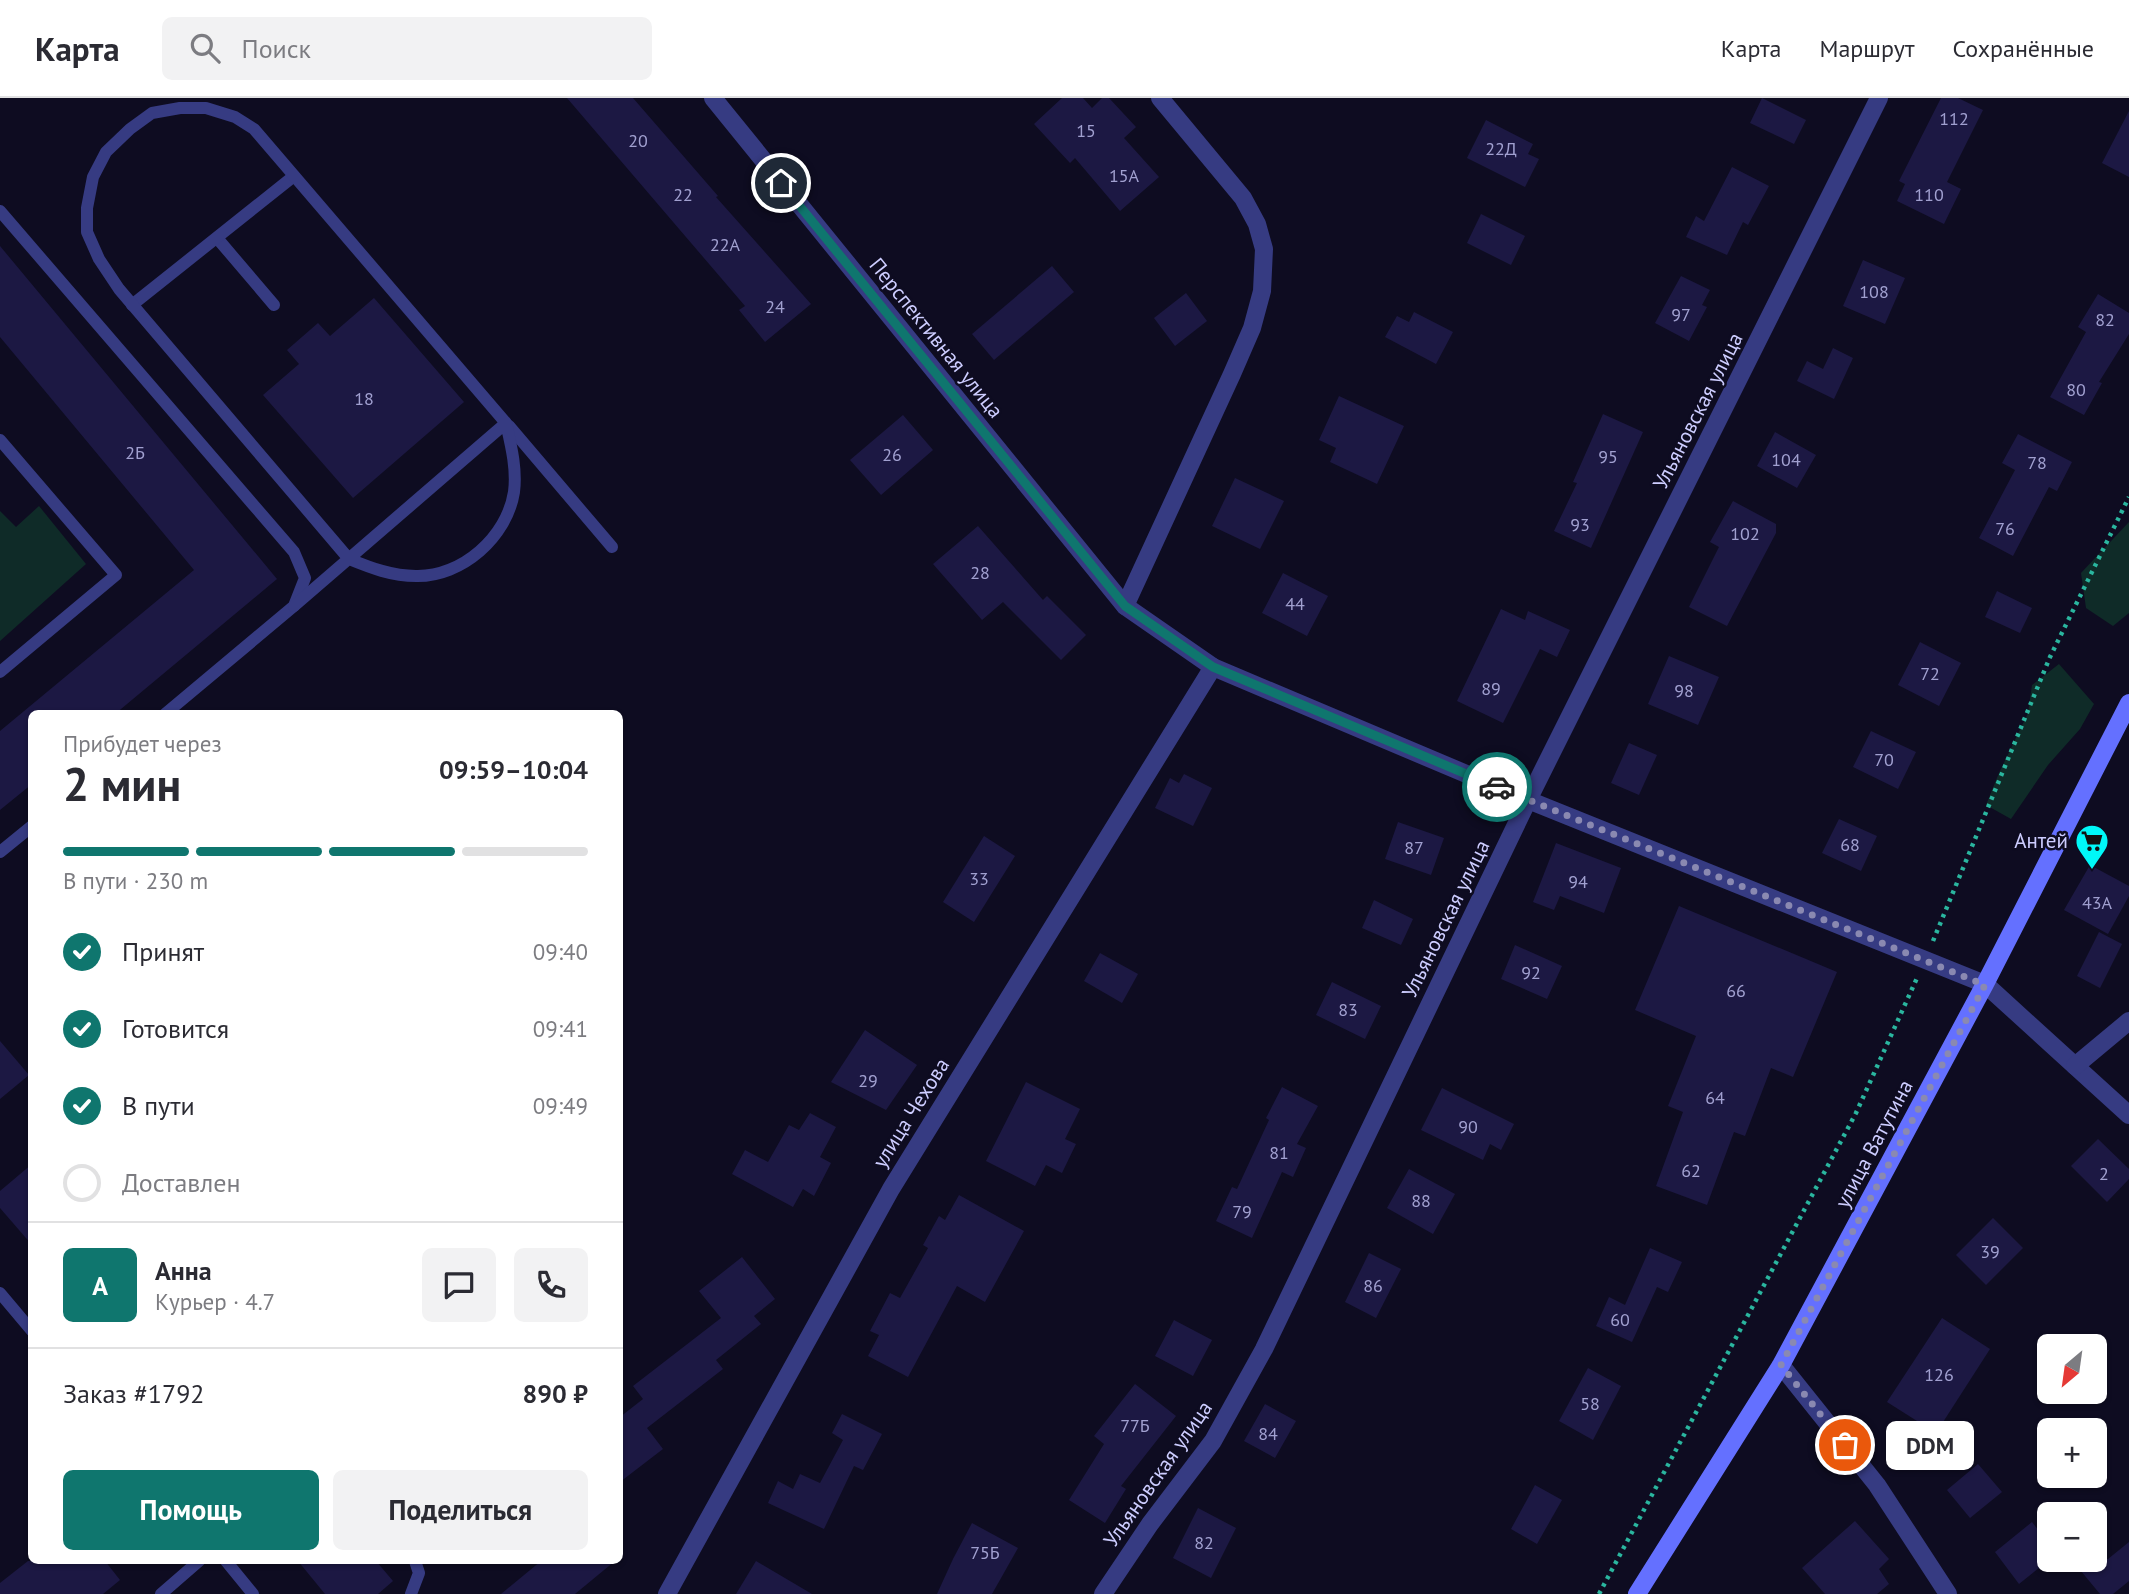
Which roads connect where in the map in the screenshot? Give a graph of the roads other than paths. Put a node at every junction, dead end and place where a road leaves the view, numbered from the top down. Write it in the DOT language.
graph roads {
  1 [pos="713,98"];
  2 [pos="1160,98"];
  3 [pos="1879,98"];
  4 [pos="294,176"];
  5 [pos="0,211"];
  6 [pos="217,238"];
  7 [pos="132,305"];
  8 [pos="274,305"];
  9 [pos="506,423"];
  10 [pos="0,440"];
  11 [pos="612,547"];
  12 [pos="349,559"];
  13 [pos="294,606"];
  14 [pos="1125,606"];
  15 [pos="1213,667"];
  16 [pos="0,672"];
  17 [pos="2129,704"];
  18 [pos="170,710"];
  19 [pos="1528,800"];
  20 [pos="28,828"];
  21 [pos="0,852"];
  22 [pos="1985,985"];
  23 [pos="2129,1021"];
  24 [pos="2075,1066"];
  25 [pos="2129,1115"];
  26 [pos="0,1293"];
  27 [pos="28,1326"];
  28 [pos="1781,1365"];
  29 [pos="196,1564"];
  30 [pos="228,1564"];
  31 [pos="416,1564"];
  32 [pos="161,1594"];
  33 [pos="253,1594"];
  34 [pos="411,1594"];
  35 [pos="667,1594"];
  36 [pos="1103,1594"];
  37 [pos="1637,1594"];
  38 [pos="1948,1594"];
  1 -- 14 [label="street, Перспективная улица"];
  2 -- 14 [label="street"];
  3 -- 19 [label="street, Ульяновская улица"];
  4 -- 6 [label="lane"];
  4 -- 7 [label="lane"];
  4 -- 9 [label="lane"];
  5 -- 13 [label="lane"];
  6 -- 7 [label="lane"];
  6 -- 8 [label="lane"];
  7 -- 12 [label="lane"];
  9 -- 11 [label="lane"];
  9 -- 12 [label="lane"];
  9 -- 12 [label="lane"];
  10 -- 16 [label="lane"];
  12 -- 13 [label="lane"];
  13 -- 18 [label="lane"];
  14 -- 15 [label="street, Перспективная улица"];
  15 -- 19 [label="street, Перспективная улица"];
  15 -- 35 [label="street, улица Чехова"];
  17 -- 22 [label="main road, улица Ватутина"];
  19 -- 22 [label="street, Перспективная улица"];
  19 -- 36 [label="street, Ульяновская улица"];
  20 -- 21 [label="lane"];
  22 -- 24 [label="street, Перспективная улица"];
  22 -- 28 [label="main road, улица Ватутина"];
  23 -- 24 [label="street"];
  24 -- 25 [label="street, Перспективная улица"];
  26 -- 27 [label="lane"];
  28 -- 37 [label="main road, улица Ватутина"];
  28 -- 38 [label="street"];
  29 -- 32 [label="lane"];
  30 -- 33 [label="lane"];
  31 -- 34 [label="lane"];
}
